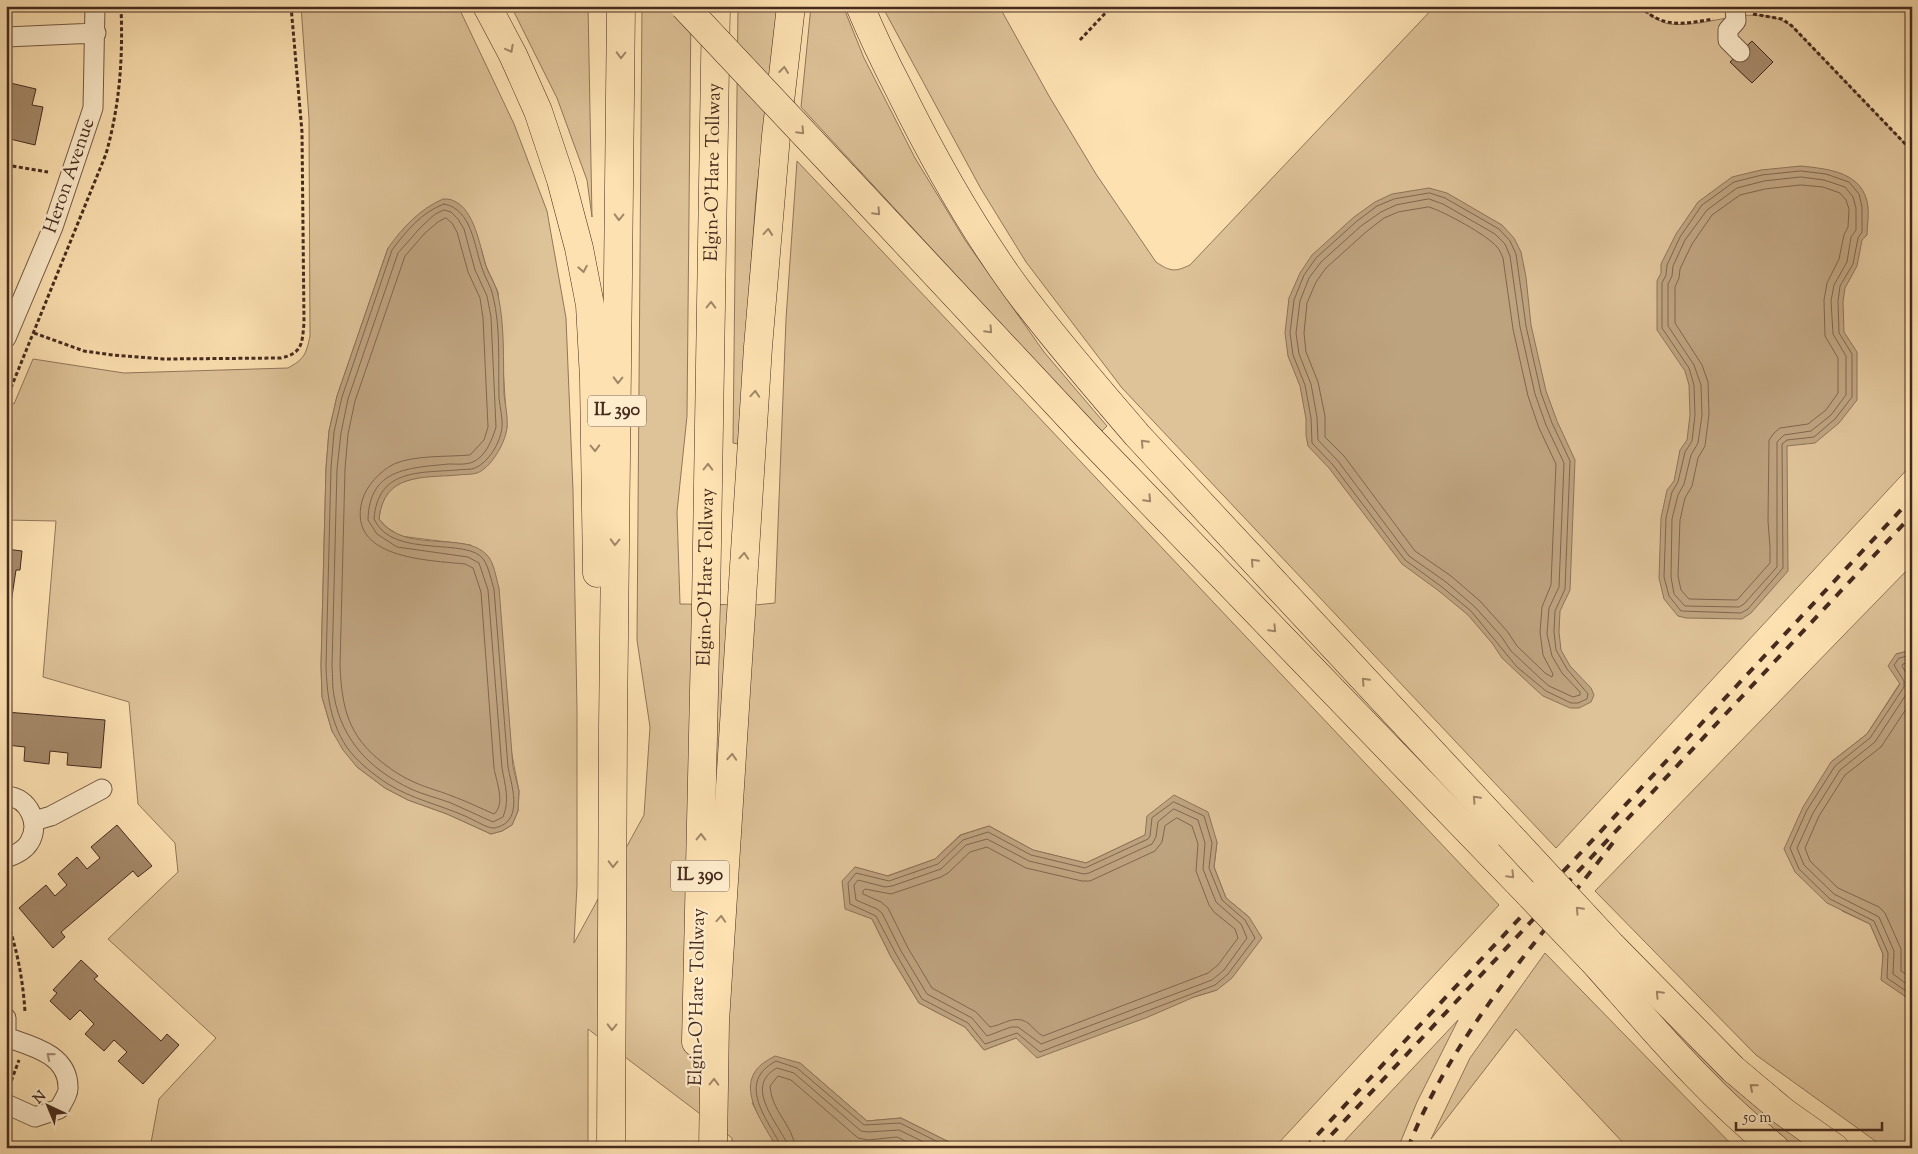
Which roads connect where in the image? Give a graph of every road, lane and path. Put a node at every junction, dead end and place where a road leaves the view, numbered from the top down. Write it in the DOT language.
graph roads {
  1 [pos="95,6"];
  2 [pos="291,6"];
  3 [pos="487,6"];
  4 [pos="621,6"];
  5 [pos="684,6"];
  6 [pos="716,6"];
  7 [pos="791,6"];
  8 [pos="1112,6"];
  9 [pos="1640,6"];
  10 [pos="1736,10"];
  11 [pos="865,17"];
  12 [pos="96,33"];
  13 [pos="6,37"];
  14 [pos="1080,40"];
  15 [pos="1740,52"];
  16 [pos="1912,151"];
  17 [pos="6,165"];
  18 [pos="48,172"];
  19 [pos="6,338"];
  20 [pos="6,400"];
  21 [pos="613,728"];
  22 [pos="102,788"];
  23 [pos="6,796"];
  24 [pos="34,821"];
  25 [pos="6,858"];
  26 [pos="1603,954"];
  27 [pos="6,1018"];
  28 [pos="6,1029"];
  29 [pos="6,1036"];
  30 [pos="6,1104"];
  31 [pos="611,1148"];
  32 [pos="696,1148"];
  33 [pos="713,1148"];
  34 [pos="1775,1148"];
  35 [pos="1835,1148"];
  1 -- 12 [label="street, Heron Avenue"];
  2 -- 20 [label="path"];
  3 -- 21 [label="highway, one-way"];
  4 -- 21 [label="highway, IL 390, one-way"];
  5 -- 26 [label="highway, one-way, bridge"];
  32 -- 6 [label="highway, Elgin-O'Hare Tollway / IL 390, one-way"];
  33 -- 7 [label="highway, one-way"];
  8 -- 14 [label="path"];
  9 -- 10 [label="path"];
  10 -- 15 [label="street"];
  10 -- 16 [label="path"];
  26 -- 11 [label="highway, one-way, bridge"];
  12 -- 13 [label="street"];
  12 -- 19 [label="street, Heron Avenue"];
  17 -- 18 [label="path"];
  21 -- 31 [label="highway, IL 390, one-way"];
  22 -- 24 [label="street"];
  23 -- 24 [label="street"];
  24 -- 25 [label="street"];
  26 -- 34 [label="highway"];
  35 -- 26 [label="highway, one-way"];
  27 -- 28 [label="street"];
  30 -- 29 [label="street, one-way"];
}
